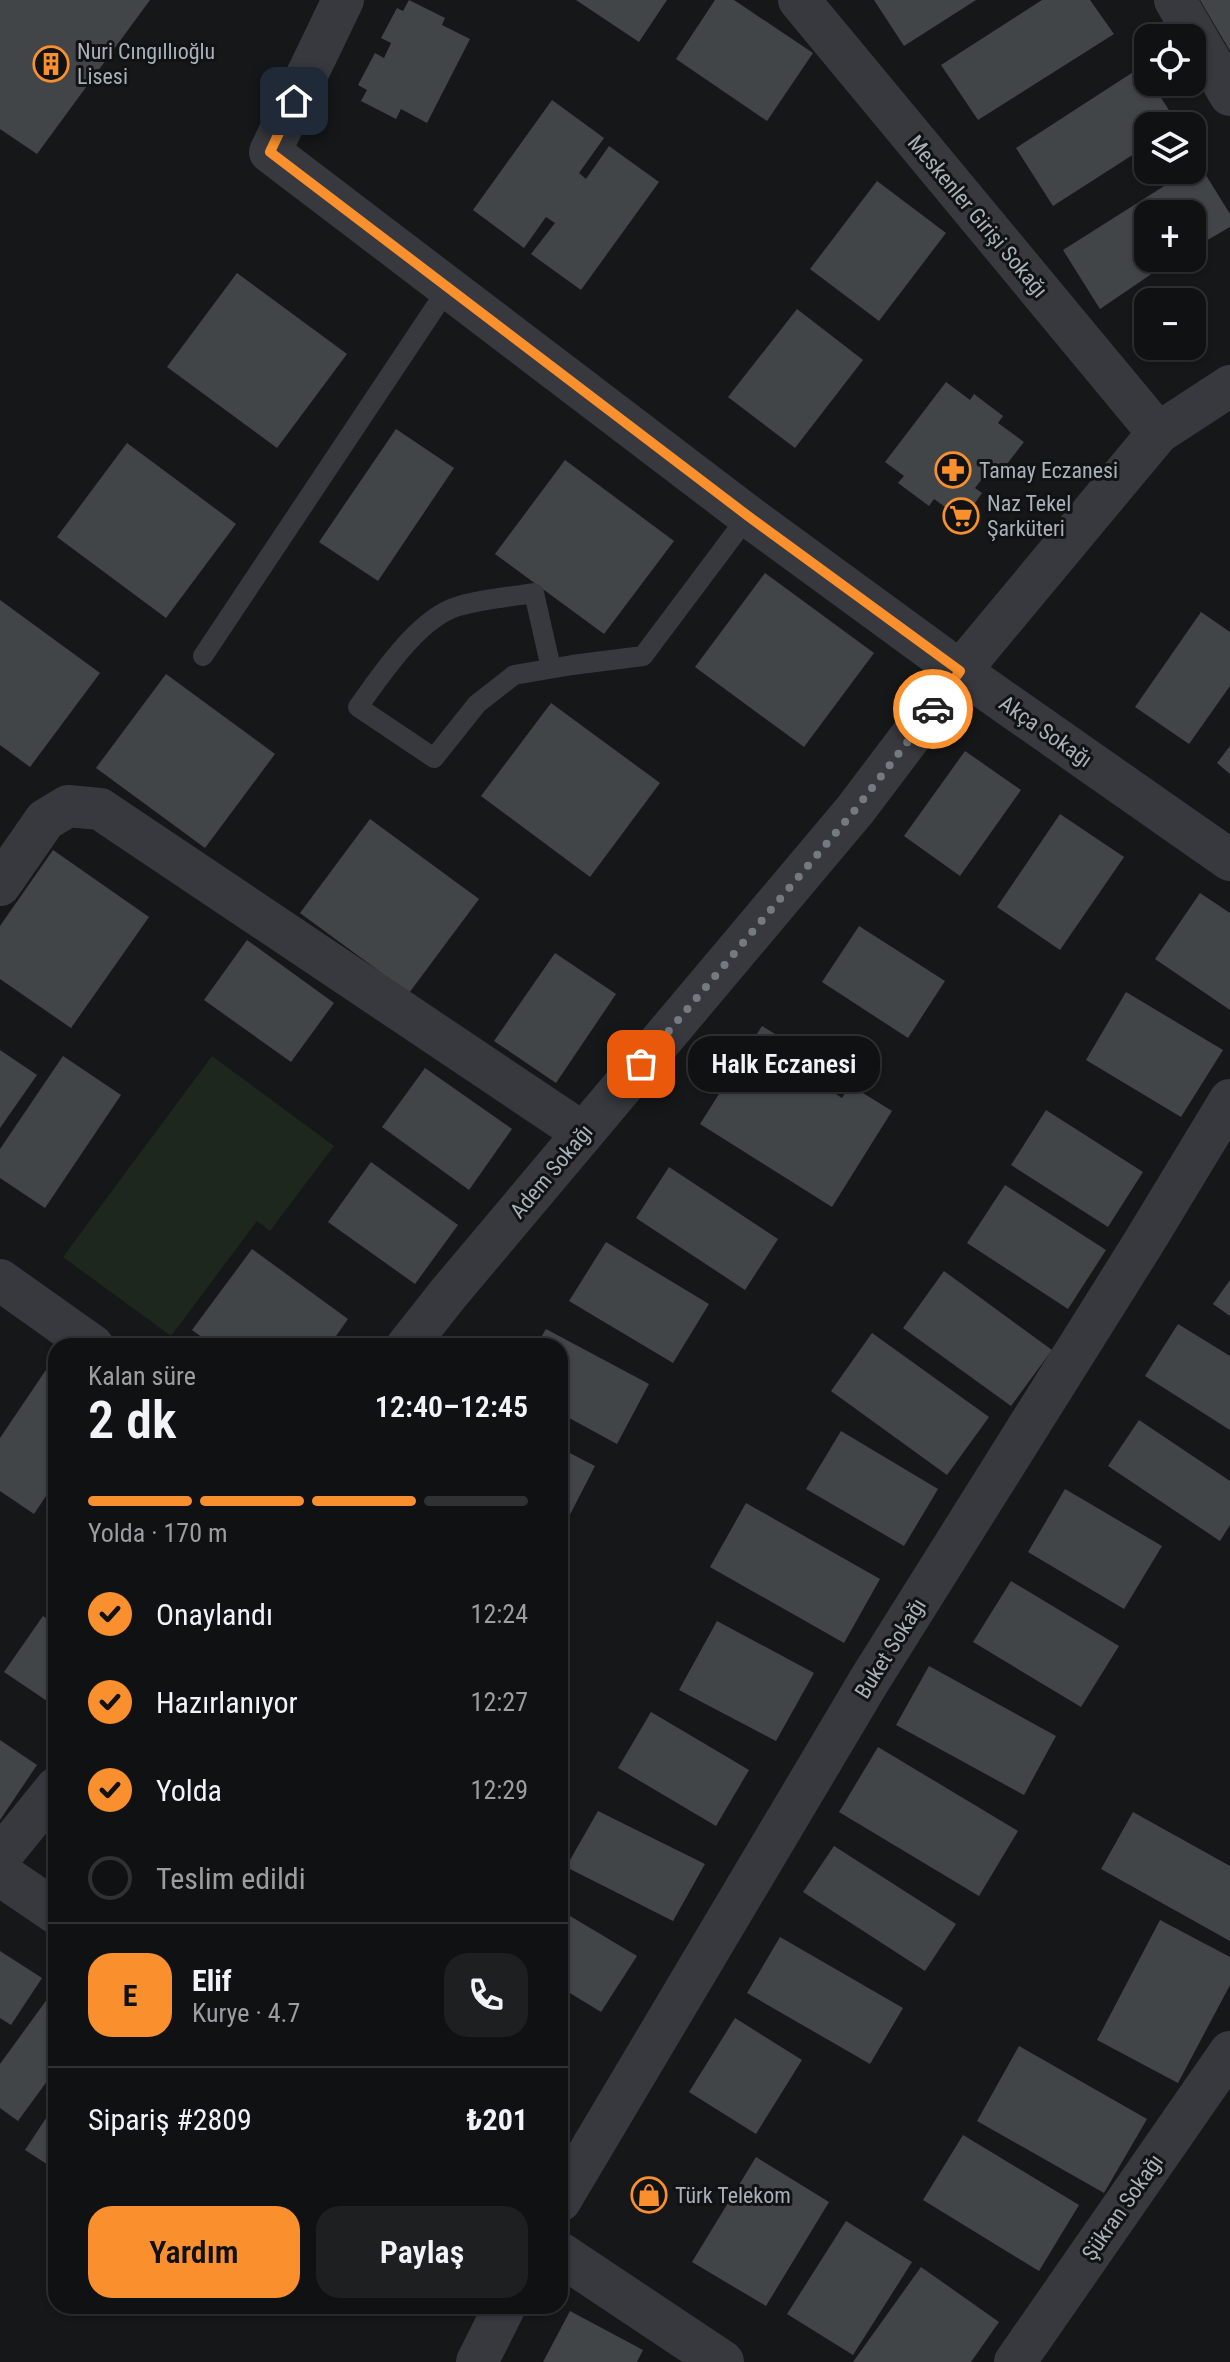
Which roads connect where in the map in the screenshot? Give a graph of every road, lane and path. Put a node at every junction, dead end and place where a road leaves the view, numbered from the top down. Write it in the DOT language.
graph roads {
  1 [pos="343,0"];
  2 [pos="799,0"];
  3 [pos="1175,0"];
  4 [pos="1230,95"];
  5 [pos="448,288"];
  6 [pos="1230,386"];
  7 [pos="1158,433"];
  8 [pos="748,516"];
  9 [pos="203,656"];
  10 [pos="551,668"];
  11 [pos="960,671"];
  12 [pos="1230,860"];
  13 [pos="0,885"];
  14 [pos="1230,1100"];
  15 [pos="583,1133"];
  16 [pos="0,1280"];
  17 [pos="82,1338"];
  18 [pos="413,1338"];
  19 [pos="48,1798"];
  20 [pos="0,1857"];
  21 [pos="0,1874"];
  22 [pos="48,1907"];
  23 [pos="1230,2052"];
  24 [pos="568,2188"];
  25 [pos="568,2259"];
  26 [pos="501,2314"];
  27 [pos="477,2362"];
  28 [pos="722,2362"];
  29 [pos="1015,2362"];
  1 -- 5 [label="street, Akça Sokağı"];
  2 -- 7 [label="street, Meskenler Girişi Sokağı"];
  3 -- 4 [label="street"];
  5 -- 8 [label="street, Akça Sokağı"];
  5 -- 9 [label="lane"];
  6 -- 7 [label="street, Adem Sokağı"];
  7 -- 11 [label="street, Adem Sokağı"];
  8 -- 10 [label="lane"];
  8 -- 11 [label="street, Akça Sokağı"];
  10 -- 10 [label="lane"];
  11 -- 12 [label="street, Akça Sokağı"];
  11 -- 15 [label="street, Adem Sokağı"];
  13 -- 15 [label="street"];
  14 -- 24 [label="street, Buket Sokağı"];
  15 -- 18 [label="street, Adem Sokağı"];
  16 -- 17 [label="street"];
  19 -- 20 [label="street"];
  21 -- 22 [label="street"];
  23 -- 29 [label="street, Şükran Sokağı"];
  25 -- 28 [label="street"];
  26 -- 27 [label="street"];
}
